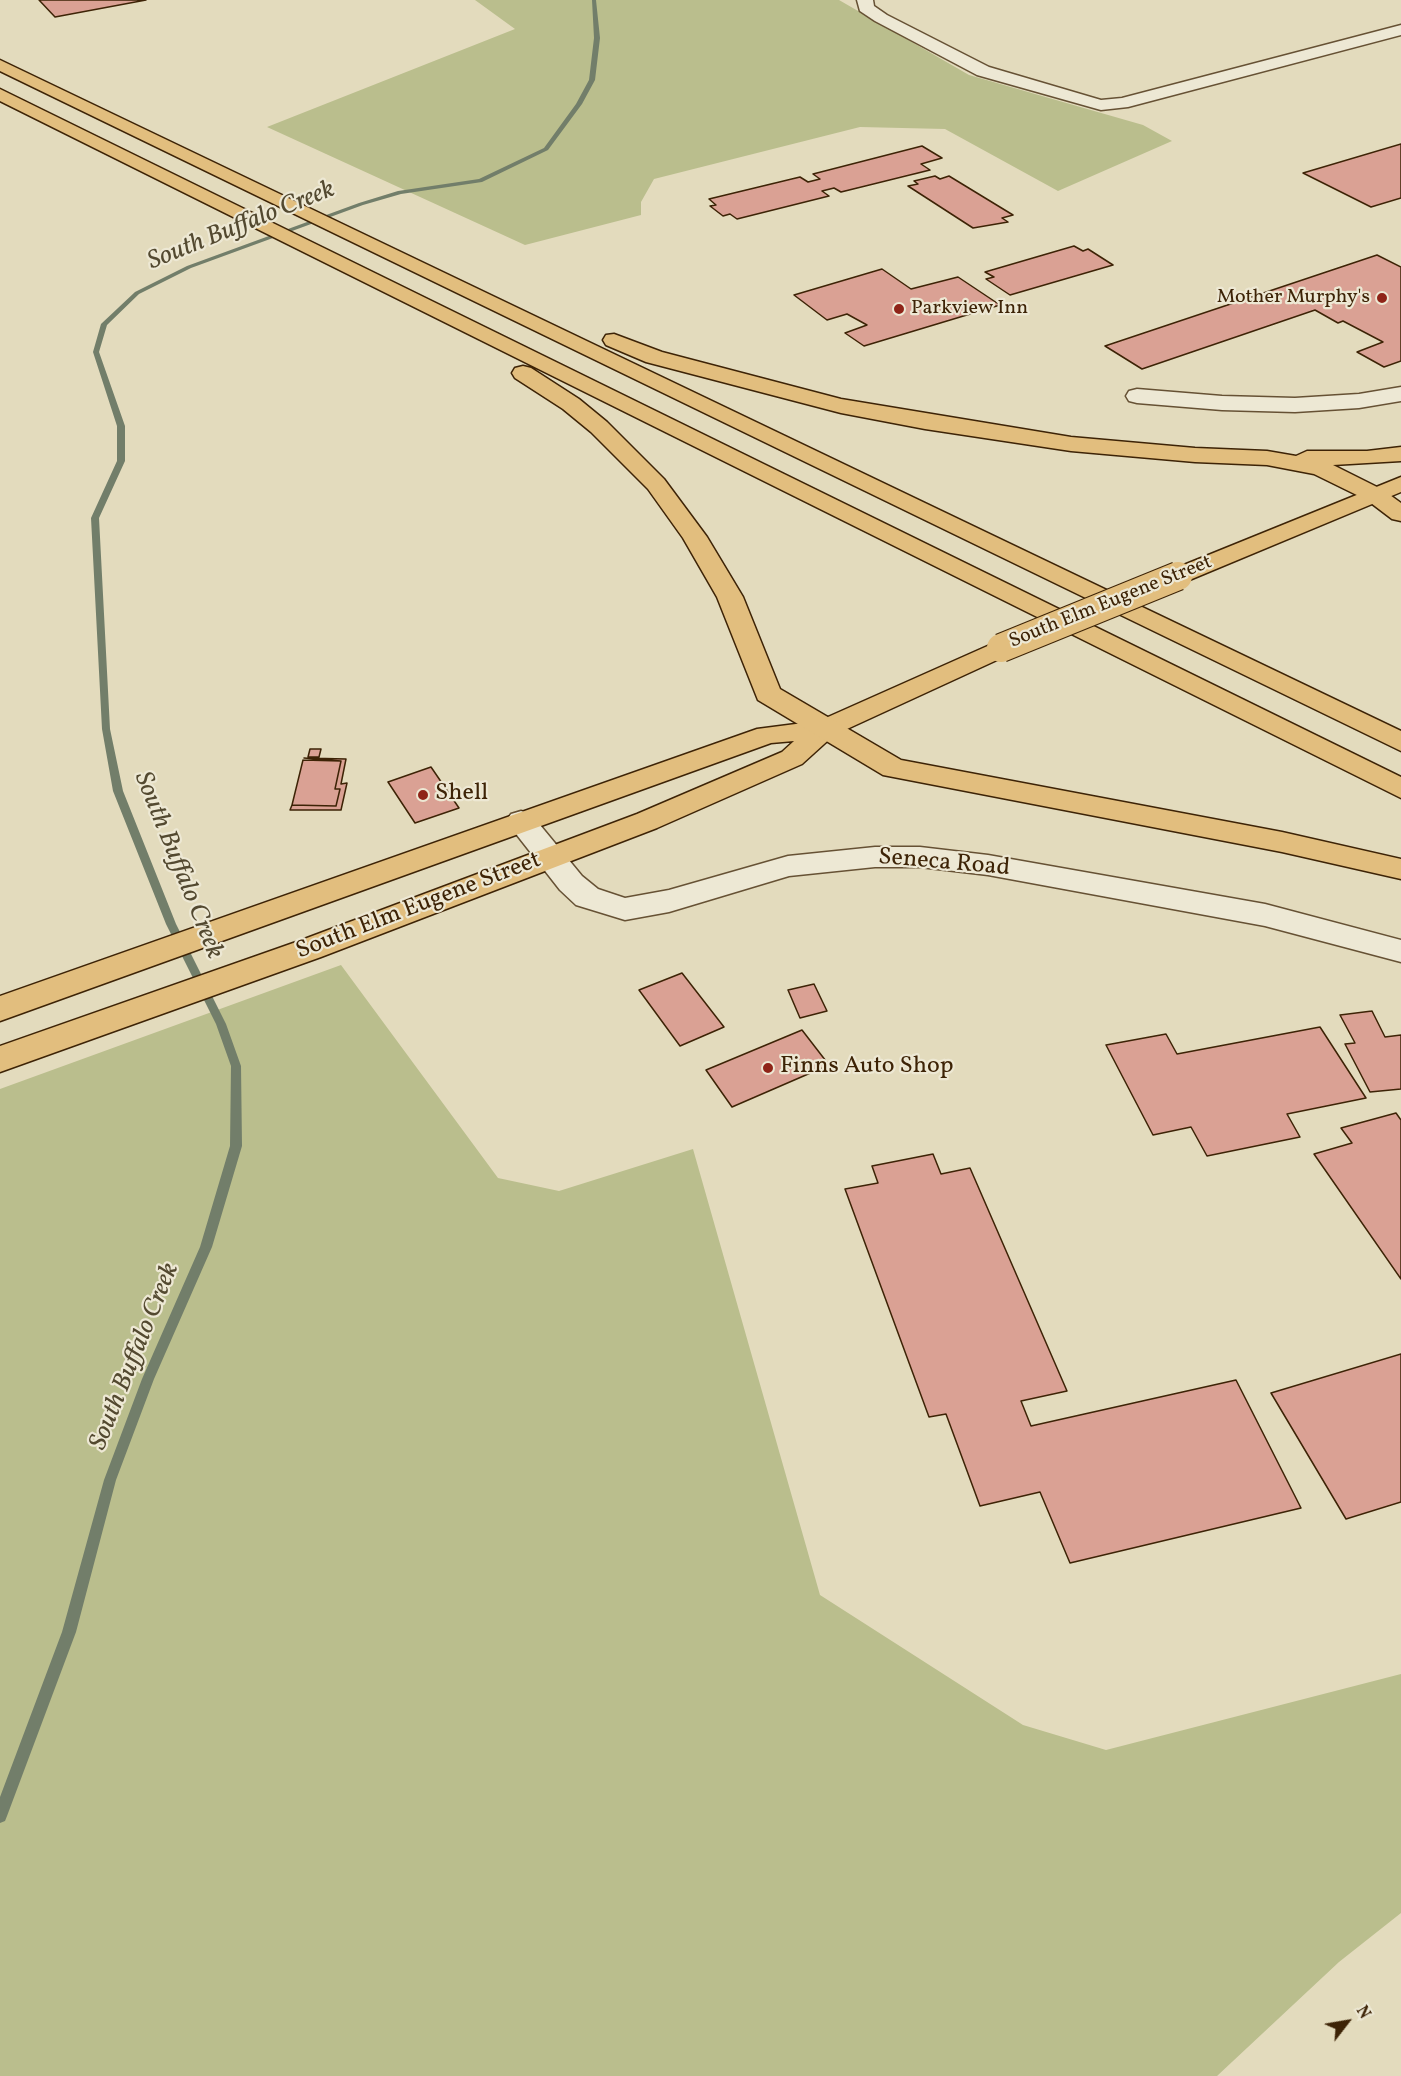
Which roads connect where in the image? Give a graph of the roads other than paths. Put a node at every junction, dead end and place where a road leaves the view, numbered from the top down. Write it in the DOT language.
graph roads {
  1 [pos="865,4"];
  2 [pos="1401,30"];
  3 [pos="0,65"];
  4 [pos="0,94"];
  5 [pos="511,314"];
  6 [pos="477,330"];
  7 [pos="1401,394"];
  8 [pos="1137,396"];
  9 [pos="1401,454"];
  10 [pos="1268,458"];
  11 [pos="1401,484"];
  12 [pos="1375,495"];
  13 [pos="1401,514"];
  14 [pos="824,729"];
  15 [pos="1401,742"];
  16 [pos="1401,789"];
  17 [pos="521,821"];
  18 [pos="550,858"];
  19 [pos="1401,869"];
  20 [pos="1401,951"];
  21 [pos="0,1008"];
  22 [pos="0,1059"];
  1 -- 2 [label="street"];
  3 -- 5 [label="main road"];
  4 -- 6 [label="main road"];
  5 -- 10 [label="main road"];
  5 -- 15 [label="main road"];
  6 -- 14 [label="main road"];
  6 -- 16 [label="main road"];
  7 -- 8 [label="street"];
  9 -- 10 [label="main road"];
  10 -- 12 [label="main road"];
  11 -- 12 [label="main road, South Elm Eugene Street"];
  12 -- 13 [label="main road"];
  12 -- 14 [label="main road, South Elm Eugene Street, bridge"];
  14 -- 17 [label="main road, South Elm Eugene Street"];
  14 -- 18 [label="main road, South Elm Eugene Street"];
  14 -- 19 [label="main road"];
  17 -- 18 [label="street, Seneca Road"];
  17 -- 21 [label="main road, South Elm Eugene Street"];
  18 -- 20 [label="street, Seneca Road"];
  18 -- 22 [label="main road, South Elm Eugene Street"];
}
